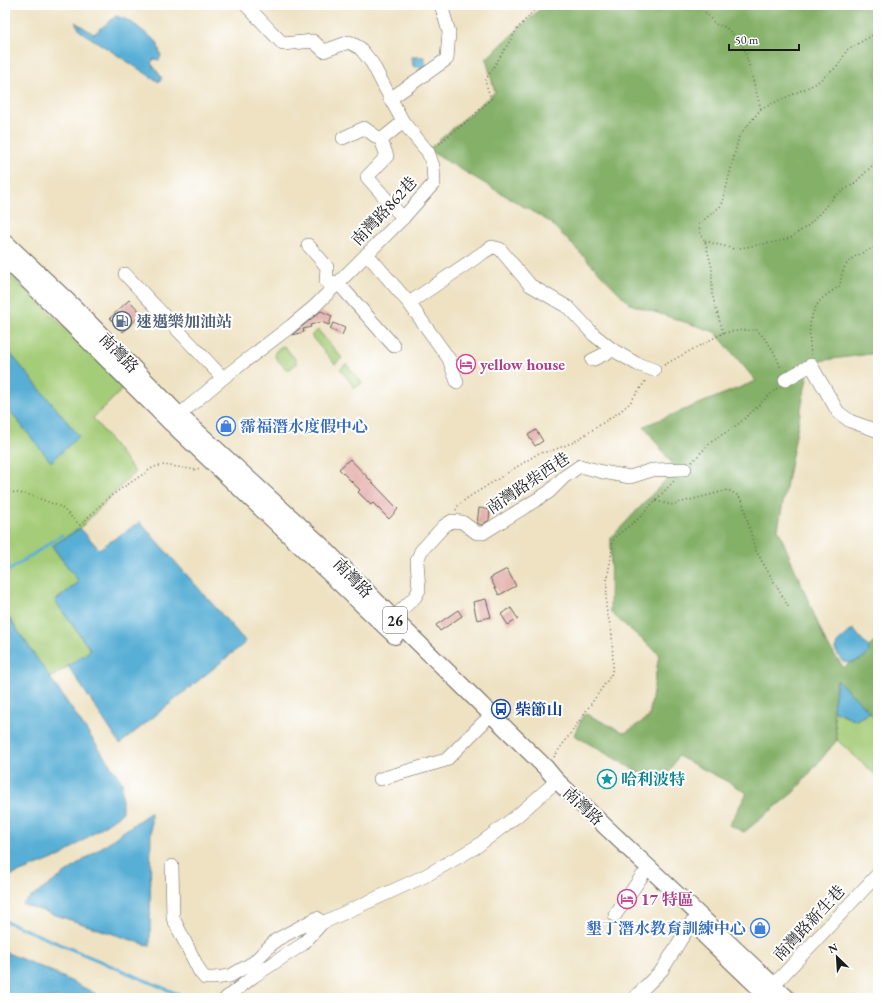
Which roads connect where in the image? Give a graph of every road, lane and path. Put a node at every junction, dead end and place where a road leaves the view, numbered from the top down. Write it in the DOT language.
graph roads {
  1 [pos="246,5"];
  2 [pos="441,5"];
  3 [pos="539,5"];
  4 [pos="708,5"];
  5 [pos="878,32"];
  6 [pos="390,99"];
  7 [pos="761,109"];
  8 [pos="403,122"];
  9 [pos="344,138"];
  10 [pos="381,140"];
  11 [pos="428,152"];
  12 [pos="878,160"];
  13 [pos="402,218"];
  14 [pos="705,241"];
  15 [pos="878,241"];
  16 [pos="5,242"];
  17 [pos="308,244"];
  18 [pos="877,246"];
  19 [pos="367,254"];
  20 [pos="5,258"];
  21 [pos="125,274"];
  22 [pos="338,284"];
  23 [pos="409,302"];
  24 [pos="723,333"];
  25 [pos="394,346"];
  26 [pos="613,350"];
  27 [pos="592,360"];
  28 [pos="811,365"];
  29 [pos="654,370"];
  30 [pos="223,378"];
  31 [pos="785,380"];
  32 [pos="457,382"];
  33 [pos="175,419"];
  34 [pos="878,431"];
  35 [pos="208,458"];
  36 [pos="685,469"];
  37 [pos="5,491"];
  38 [pos="656,501"];
  39 [pos="452,521"];
  40 [pos="789,608"];
  41 [pos="389,623"];
  42 [pos="484,722"];
  43 [pos="380,779"];
  44 [pos="551,779"];
  45 [pos="172,866"];
  46 [pos="878,874"];
  47 [pos="642,876"];
  48 [pos="614,915"];
  49 [pos="317,918"];
  50 [pos="691,923"];
  51 [pos="768,993"];
  52 [pos="226,998"];
  53 [pos="634,998"];
  54 [pos="786,998"];
  1 -- 6 [label="street, 南灣路862巷"];
  2 -- 6 [label="street"];
  3 -- 11 [label="path"];
  4 -- 7 [label="path"];
  5 -- 7 [label="path"];
  6 -- 8 [label="street, 南灣路862巷"];
  7 -- 14 [label="path"];
  8 -- 10 [label="street"];
  8 -- 11 [label="street, 南灣路862巷"];
  9 -- 10 [label="street"];
  10 -- 13 [label="street"];
  11 -- 13 [label="street, 南灣路862巷"];
  12 -- 14 [label="path"];
  13 -- 19 [label="street, 南灣路862巷"];
  14 -- 24 [label="path"];
  15 -- 18 [label="path"];
  16 -- 33 [label="main road, 南灣路 / 26"];
  17 -- 22 [label="street"];
  18 -- 28 [label="path"];
  19 -- 22 [label="street, 南灣路862巷"];
  19 -- 23 [label="street"];
  20 -- 33 [label="main road, 南灣路 / 26"];
  21 -- 30 [label="street"];
  22 -- 25 [label="street"];
  22 -- 30 [label="street, 南灣路862巷"];
  23 -- 26 [label="street"];
  23 -- 32 [label="street"];
  24 -- 29 [label="path"];
  24 -- 31 [label="path"];
  26 -- 27 [label="street"];
  26 -- 29 [label="street"];
  28 -- 31 [label="street"];
  28 -- 34 [label="street"];
  29 -- 39 [label="path"];
  30 -- 33 [label="street, 南灣路862巷"];
  31 -- 36 [label="path"];
  33 -- 35 [label="main road, 南灣路 / 26"];
  33 -- 41 [label="main road, 南灣路 / 26"];
  35 -- 37 [label="path"];
  35 -- 41 [label="main road, 南灣路 / 26"];
  36 -- 38 [label="path"];
  36 -- 39 [label="street, 南灣路柴西巷"];
  38 -- 40 [label="path"];
  38 -- 44 [label="path"];
  39 -- 41 [label="street"];
  41 -- 42 [label="main road, 南灣路 / 26"];
  41 -- 44 [label="main road, 南灣路 / 26"];
  42 -- 43 [label="street"];
  42 -- 44 [label="main road, 南灣路 / 26"];
  44 -- 47 [label="main road, 南灣路 / 26"];
  44 -- 51 [label="main road, 南灣路 / 26"];
  44 -- 52 [label="street"];
  45 -- 49 [label="street"];
  46 -- 51 [label="street, 南灣路新生巷"];
  47 -- 48 [label="street"];
  47 -- 50 [label="main road, 南灣路 / 26"];
  50 -- 51 [label="main road, 南灣路 / 26"];
  50 -- 53 [label="street"];
  51 -- 54 [label="main road, 南灣路 / 26"];
}
